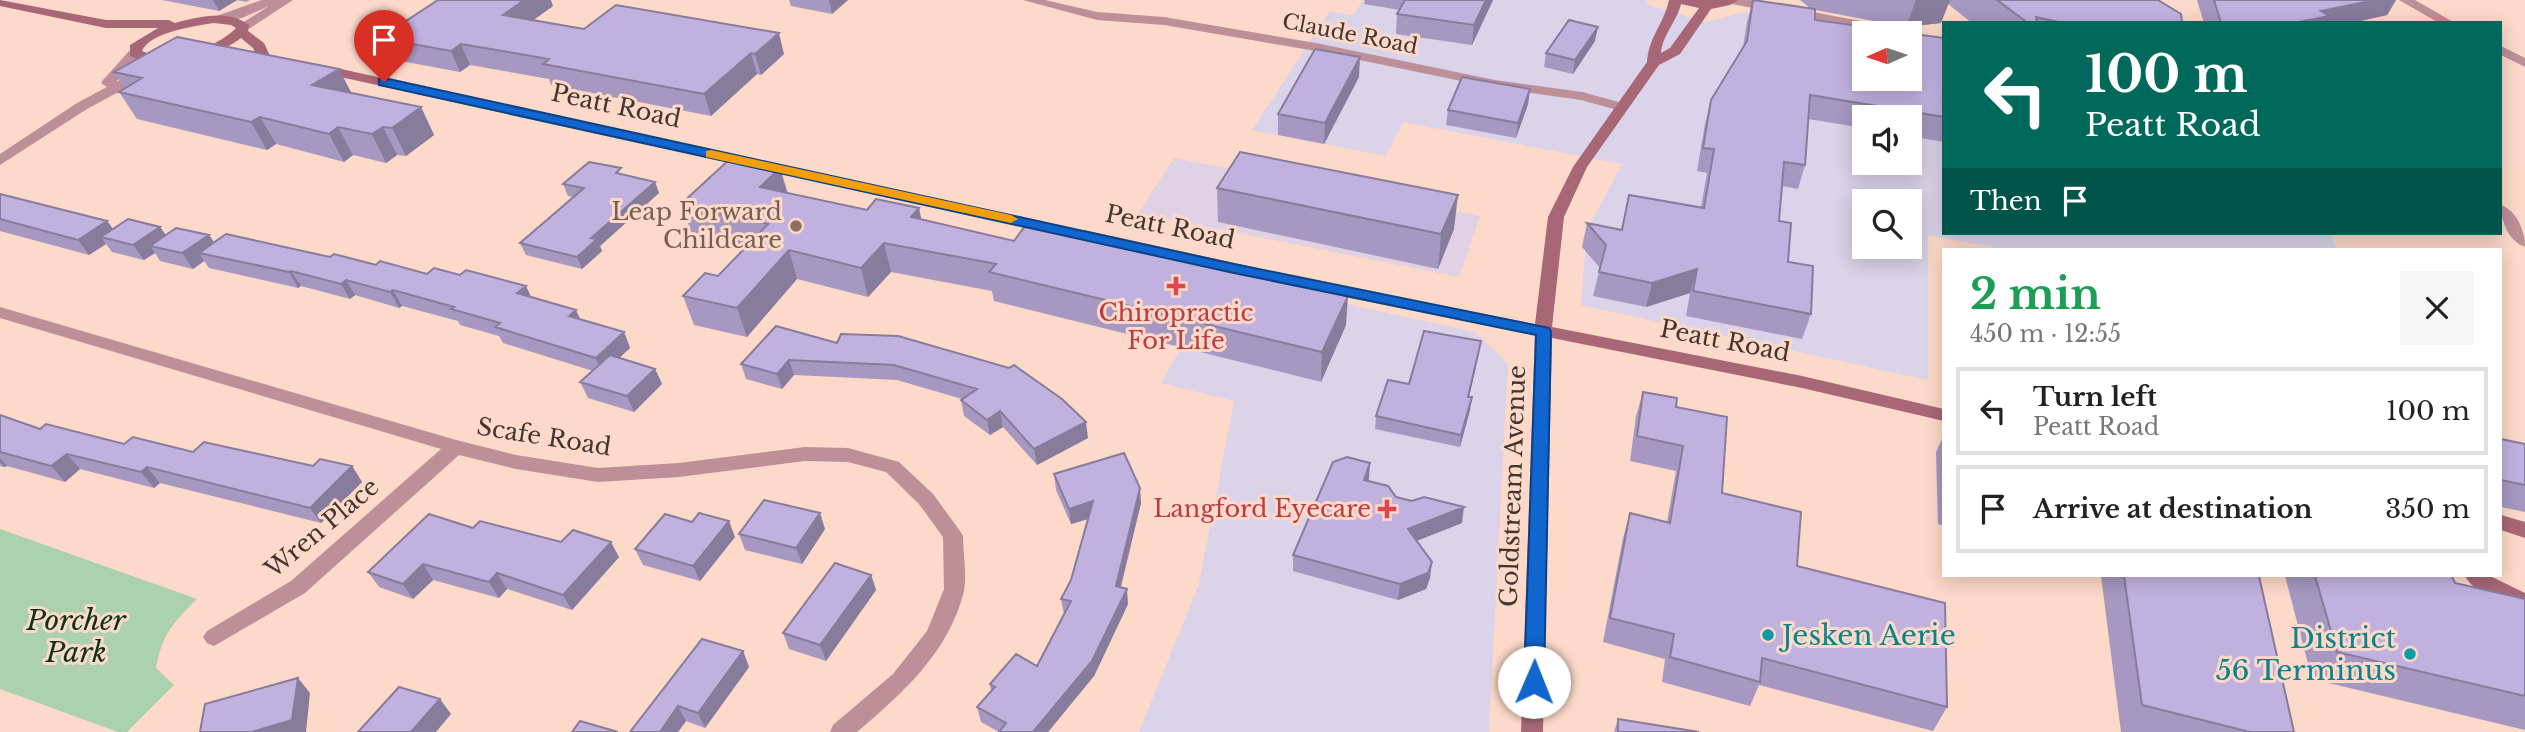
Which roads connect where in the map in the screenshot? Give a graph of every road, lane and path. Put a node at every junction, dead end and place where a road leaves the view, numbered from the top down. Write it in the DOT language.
graph roads {
  1 [pos="273,0"];
  2 [pos="287,0"];
  3 [pos="1029,0"];
  4 [pos="1675,0"];
  5 [pos="1682,0"];
  6 [pos="1732,0"];
  7 [pos="1756,0"];
  8 [pos="2405,0"];
  9 [pos="0,2"];
  10 [pos="1707,6"];
  11 [pos="1777,8"];
  12 [pos="214,19"];
  13 [pos="2445,21"];
  14 [pos="1852,23"];
  15 [pos="106,24"];
  16 [pos="182,24"];
  17 [pos="243,30"];
  18 [pos="136,49"];
  19 [pos="2502,50"];
  20 [pos="198,53"];
  21 [pos="175,58"];
  22 [pos="1654,62"];
  23 [pos="2525,62"];
  24 [pos="301,64"];
  25 [pos="82,106"];
  26 [pos="1621,107"];
  27 [pos="0,161"];
  28 [pos="2502,211"];
  29 [pos="2525,242"];
  30 [pos="0,312"];
  31 [pos="1544,332"];
  32 [pos="1942,415"];
  33 [pos="456,447"];
  34 [pos="2502,522"];
  35 [pos="2525,530"];
  36 [pos="2477,577"];
  37 [pos="2505,595"];
  38 [pos="2525,602"];
  39 [pos="2525,610"];
  40 [pos="214,637"];
  41 [pos="841,732"];
  42 [pos="1532,732"];
  1 -- 12 [label="street"];
  2 -- 17 [label="street"];
  3 -- 26 [label="street, Claude Road"];
  4 -- 22 [label="street, Goldstream Avenue"];
  5 -- 10 [label="street"];
  6 -- 10 [label="street"];
  6 -- 11 [label="street"];
  7 -- 11 [label="street"];
  8 -- 13 [label="street"];
  9 -- 15 [label="street"];
  10 -- 22 [label="street, Goldstream Avenue"];
  11 -- 14 [label="street"];
  12 -- 16 [label="street"];
  12 -- 17 [label="street"];
  15 -- 16 [label="street"];
  15 -- 18 [label="street"];
  16 -- 18 [label="street"];
  17 -- 20 [label="street"];
  17 -- 20 [label="street"];
  18 -- 21 [label="street"];
  18 -- 25 [label="street"];
  19 -- 23 [label="street"];
  20 -- 21 [label="street"];
  21 -- 25 [label="street"];
  22 -- 26 [label="street, Goldstream Avenue"];
  24 -- 31 [label="street, Peatt Road"];
  25 -- 27 [label="street"];
  26 -- 31 [label="street, Goldstream Avenue"];
  28 -- 29 [label="street"];
  30 -- 33 [label="street, Scafe Road"];
  31 -- 32 [label="street, Peatt Road"];
  31 -- 42 [label="street, Goldstream Avenue"];
  33 -- 40 [label="street, Wren Place"];
  33 -- 41 [label="street, Scafe Road"];
  34 -- 35 [label="street"];
  36 -- 37 [label="street"];
  37 -- 38 [label="street"];
  37 -- 39 [label="street"];
}
